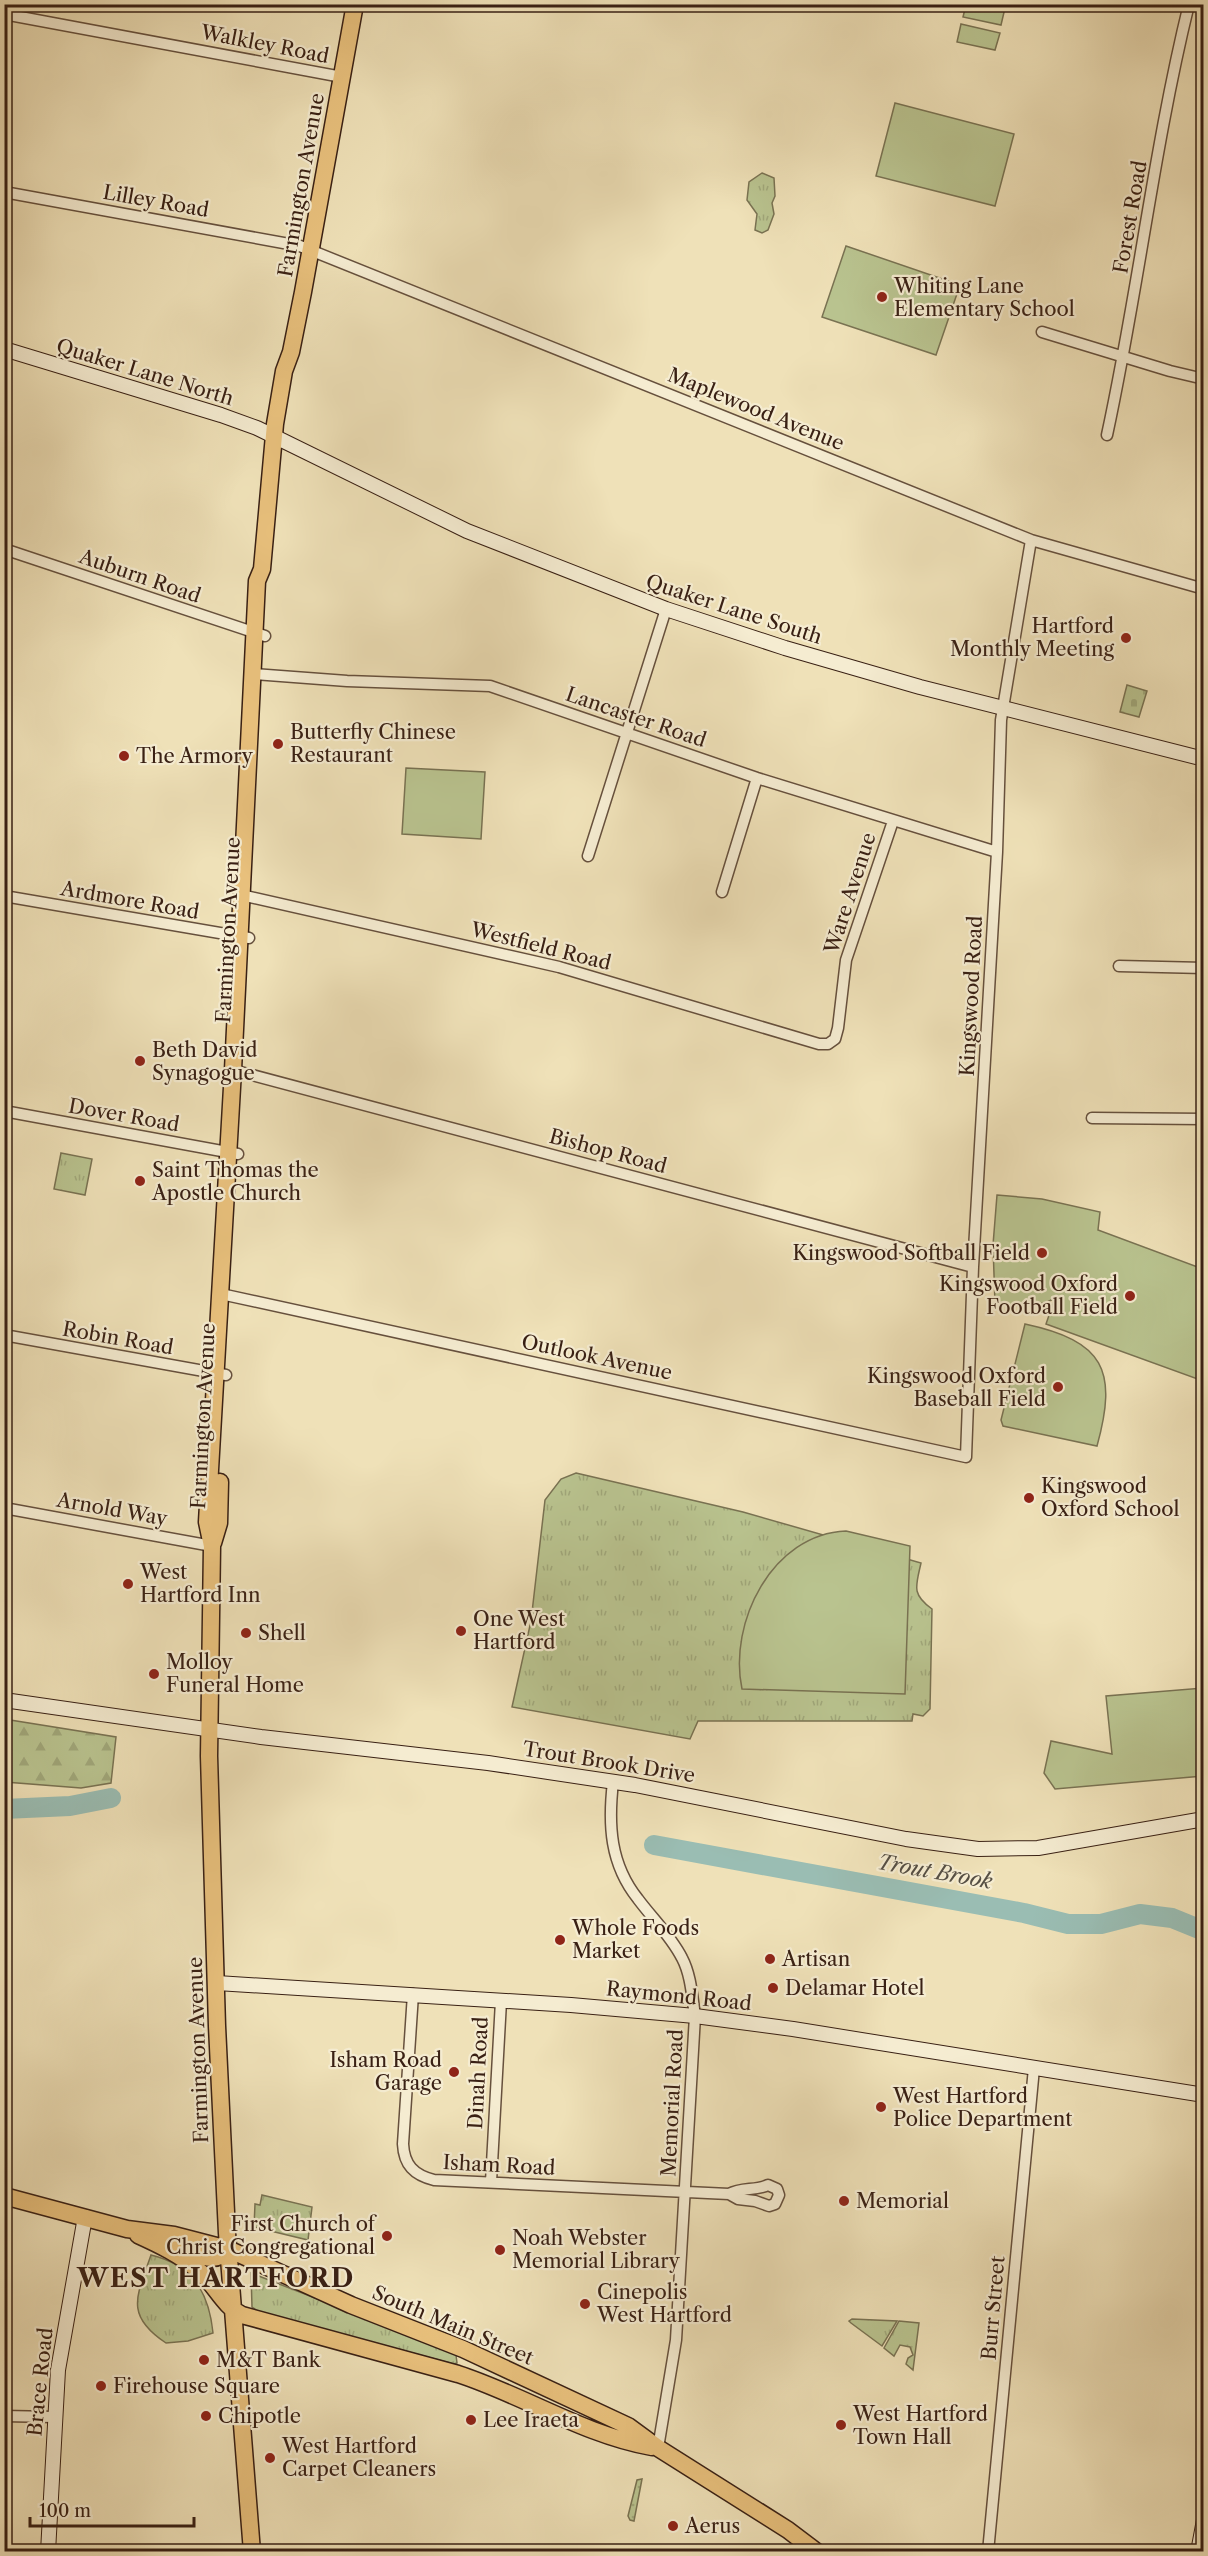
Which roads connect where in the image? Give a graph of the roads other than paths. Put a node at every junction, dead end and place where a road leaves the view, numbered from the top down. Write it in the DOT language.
graph roads {
  1 [pos="345,4"];
  2 [pos="355,4"];
  3 [pos="1189,4"];
  4 [pos="4,15"];
  5 [pos="337,76"];
  6 [pos="4,192"];
  7 [pos="305,248"];
  8 [pos="1042,332"];
  9 [pos="4,349"];
  10 [pos="1124,356"];
  11 [pos="1203,379"];
  12 [pos="1107,435"];
  13 [pos="273,436"];
  14 [pos="1031,540"];
  15 [pos="4,549"];
  16 [pos="1203,589"];
  17 [pos="666,609"];
  18 [pos="260,635"];
  19 [pos="258,674"];
  20 [pos="1002,707"];
  21 [pos="628,734"];
  22 [pos="1203,759"];
  23 [pos="757,778"];
  24 [pos="893,821"];
  25 [pos="997,852"];
  26 [pos="588,856"];
  27 [pos="722,892"];
  28 [pos="4,896"];
  29 [pos="246,896"];
  30 [pos="244,938"];
  31 [pos="1119,966"];
  32 [pos="1203,968"];
  33 [pos="828,1044"];
  34 [pos="237,1071"];
  35 [pos="4,1111"];
  36 [pos="1092,1118"];
  37 [pos="1203,1119"];
  38 [pos="233,1153"];
  39 [pos="973,1267"];
  40 [pos="226,1294"];
  41 [pos="4,1335"];
  42 [pos="221,1374"];
  43 [pos="966,1457"];
  44 [pos="4,1508"];
  45 [pos="212,1546"];
  46 [pos="4,1700"];
  47 [pos="209,1729"];
  48 [pos="613,1782"];
  49 [pos="1203,1819"];
  50 [pos="217,1983"];
  51 [pos="413,1994"];
  52 [pos="501,2001"];
  53 [pos="695,2016"];
  54 [pos="1034,2068"];
  55 [pos="1203,2095"];
  56 [pos="490,2182"];
  57 [pos="686,2192"];
  58 [pos="729,2194"];
  59 [pos="4,2196"];
  60 [pos="86,2217"];
  61 [pos="127,2229"];
  62 [pos="228,2249"];
  63 [pos="233,2310"];
  64 [pos="4,2416"];
  65 [pos="54,2417"];
  66 [pos="658,2448"];
  67 [pos="1203,2520"];
  68 [pos="48,2552"];
  69 [pos="252,2552"];
  70 [pos="817,2552"];
  71 [pos="988,2552"];
  72 [pos="1198,2552"];
  1 -- 5 [label="main road, Farmington Avenue"];
  2 -- 5 [label="main road, Farmington Avenue"];
  3 -- 10 [label="street, Forest Road"];
  4 -- 5 [label="street, Walkley Road"];
  5 -- 7 [label="main road, Farmington Avenue"];
  6 -- 7 [label="street, Lilley Road"];
  7 -- 13 [label="main road, Farmington Avenue"];
  7 -- 14 [label="street, Maplewood Avenue"];
  8 -- 10 [label="street"];
  9 -- 13 [label="main road, Quaker Lane North"];
  10 -- 11 [label="street"];
  10 -- 12 [label="street, Forest Road"];
  13 -- 17 [label="main road, Quaker Lane South"];
  13 -- 18 [label="main road, Farmington Avenue"];
  14 -- 16 [label="street, Maplewood Avenue"];
  14 -- 20 [label="street, Kingswood Road"];
  15 -- 18 [label="street, Auburn Road"];
  17 -- 20 [label="main road, Quaker Lane South"];
  17 -- 21 [label="street"];
  18 -- 19 [label="main road, Farmington Avenue"];
  19 -- 21 [label="street, Lancaster Road"];
  19 -- 29 [label="main road, Farmington Avenue"];
  20 -- 22 [label="main road, Quaker Lane South"];
  20 -- 25 [label="street, Kingswood Road"];
  21 -- 23 [label="street, Lancaster Road"];
  21 -- 26 [label="street"];
  23 -- 24 [label="street, Lancaster Road"];
  23 -- 27 [label="street"];
  24 -- 25 [label="street, Lancaster Road"];
  24 -- 33 [label="street, Ware Avenue"];
  25 -- 39 [label="street, Kingswood Road"];
  28 -- 30 [label="street, Ardmore Road"];
  29 -- 30 [label="main road, Farmington Avenue"];
  29 -- 33 [label="street, Westfield Road"];
  30 -- 34 [label="main road, Farmington Avenue"];
  31 -- 32 [label="street"];
  34 -- 38 [label="main road, Farmington Avenue"];
  34 -- 39 [label="street, Bishop Road"];
  35 -- 38 [label="street, Dover Road"];
  36 -- 37 [label="street"];
  38 -- 40 [label="main road, Farmington Avenue"];
  39 -- 43 [label="street, Kingswood Road"];
  40 -- 42 [label="main road, Farmington Avenue"];
  40 -- 43 [label="street, Outlook Avenue"];
  41 -- 42 [label="street, Robin Road"];
  42 -- 45 [label="main road, Farmington Avenue"];
  44 -- 45 [label="street, Arnold Way"];
  45 -- 47 [label="main road, Farmington Avenue"];
  46 -- 47 [label="main road, Trout Brook Drive"];
  47 -- 48 [label="main road, Trout Brook Drive"];
  47 -- 50 [label="main road, Farmington Avenue"];
  48 -- 49 [label="main road, Trout Brook Drive"];
  48 -- 53 [label="street, Memorial Road"];
  50 -- 51 [label="main road, Raymond Road"];
  50 -- 62 [label="main road, Farmington Avenue"];
  51 -- 52 [label="main road, Raymond Road"];
  51 -- 56 [label="street, Isham Road"];
  52 -- 53 [label="main road, Raymond Road"];
  52 -- 56 [label="street, Dinah Road"];
  53 -- 54 [label="main road, Raymond Road"];
  53 -- 57 [label="street, Memorial Road"];
  54 -- 55 [label="main road, Raymond Road"];
  54 -- 71 [label="street, Burr Street"];
  56 -- 57 [label="street, Isham Road"];
  57 -- 58 [label="street, Isham Road"];
  57 -- 66 [label="street, Memorial Road"];
  59 -- 60 [label="main road"];
  60 -- 61 [label="main road"];
  60 -- 65 [label="main road, Brace Road"];
  61 -- 62 [label="main road, South Main Street"];
  61 -- 63 [label="main road"];
  62 -- 63 [label="main road, Farmington Avenue"];
  62 -- 66 [label="main road, South Main Street"];
  63 -- 66 [label="main road, South Main Street"];
  63 -- 69 [label="main road, Farmington Avenue"];
  64 -- 65 [label="street"];
  65 -- 68 [label="main road, Brace Road"];
  66 -- 70 [label="main road, South Main Street"];
  67 -- 72 [label="main road"];
}
